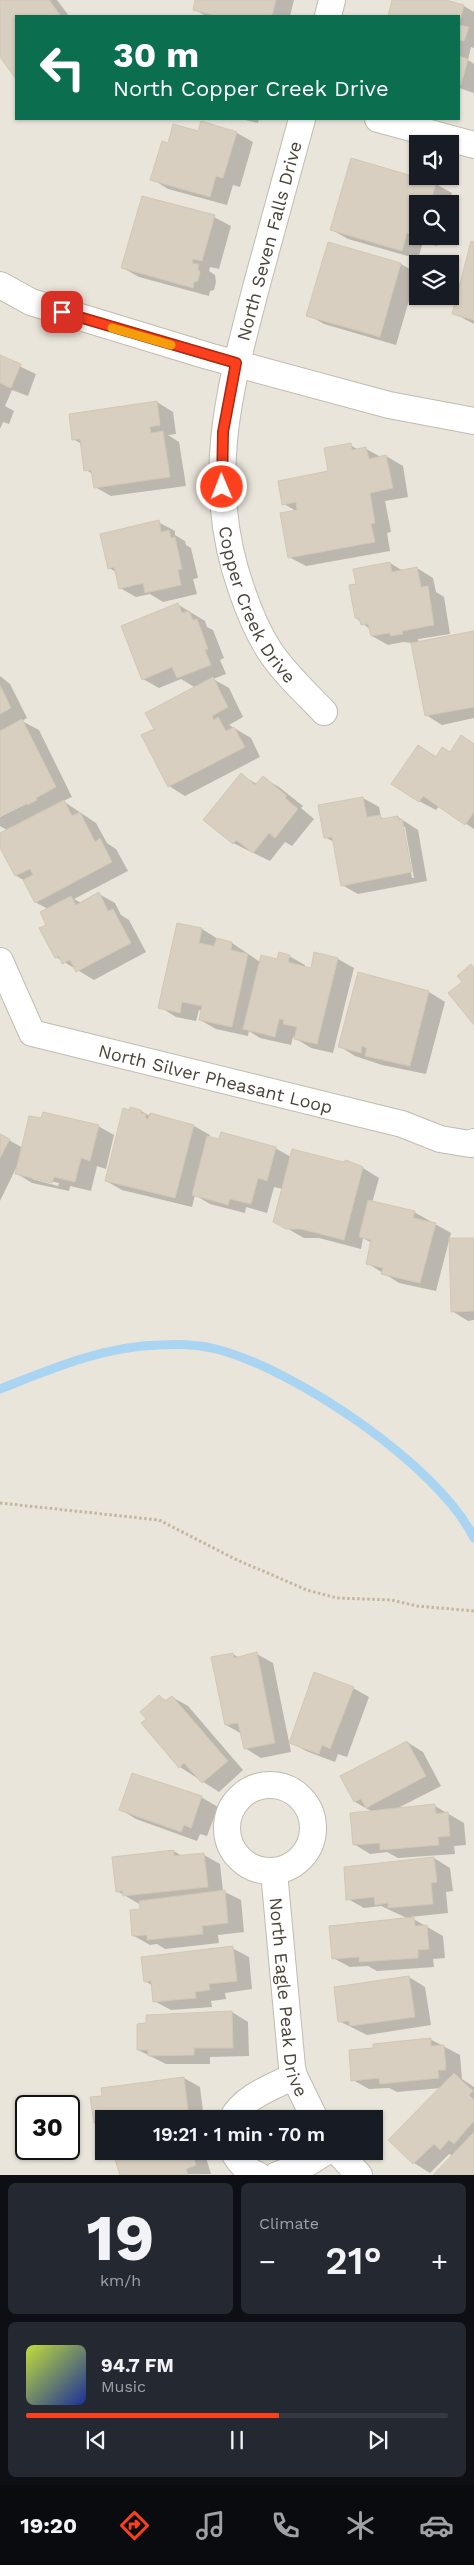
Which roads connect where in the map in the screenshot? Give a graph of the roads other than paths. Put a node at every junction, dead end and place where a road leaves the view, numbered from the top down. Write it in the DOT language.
graph roads {
  1 [pos="332,0"];
  2 [pos="328,15"];
  3 [pos="302,120"];
  4 [pos="382,120"];
  5 [pos="474,145"];
  6 [pos="0,285"];
  7 [pos="236,363"];
  8 [pos="474,421"];
  9 [pos="324,712"];
  10 [pos="0,961"];
  11 [pos="474,1142"];
  12 [pos="274,1872"];
  13 [pos="294,2076"];
  14 [pos="237,2110"];
  15 [pos="311,2110"];
  16 [pos="238,2160"];
  17 [pos="313,2160"];
  18 [pos="345,2160"];
  19 [pos="258,2175"];
  20 [pos="277,2175"];
  21 [pos="359,2175"];
  1 -- 2 [label="street"];
  3 -- 7 [label="street, North Seven Falls Drive"];
  4 -- 5 [label="street"];
  6 -- 7 [label="street"];
  7 -- 8 [label="street"];
  7 -- 9 [label="street, Copper Creek Drive"];
  10 -- 11 [label="street, North Silver Pheasant Loop"];
  12 -- 13 [label="street, North Eagle Peak Drive"];
  13 -- 14 [label="street"];
  13 -- 15 [label="street, North Eagle Peak Drive"];
  16 -- 19 [label="street"];
  17 -- 20 [label="street"];
  18 -- 21 [label="street"];
}
